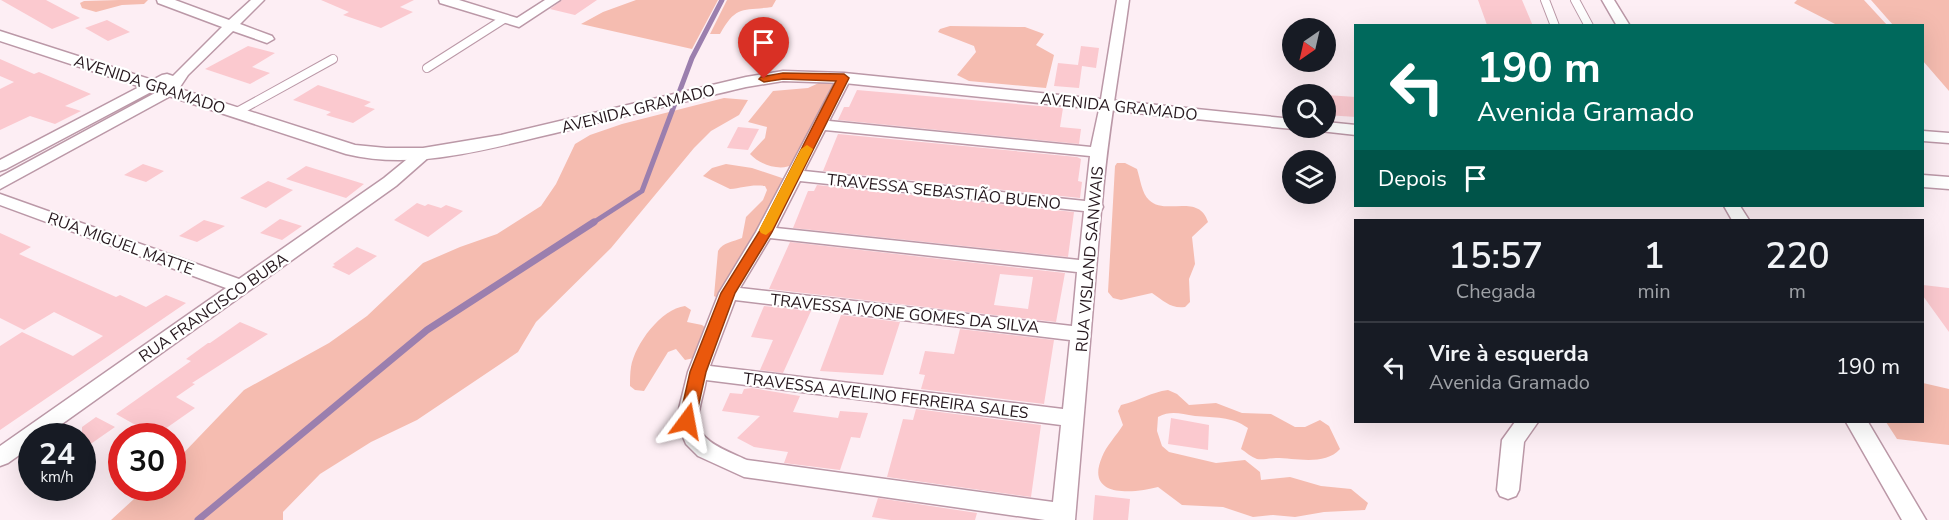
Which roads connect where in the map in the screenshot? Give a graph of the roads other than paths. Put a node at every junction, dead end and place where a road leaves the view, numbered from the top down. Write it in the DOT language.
graph roads {
  1 [pos="163,0"];
  2 [pos="258,0"];
  3 [pos="445,0"];
  4 [pos="554,0"];
  5 [pos="1123,0"];
  6 [pos="1545,0"];
  7 [pos="1575,0"];
  8 [pos="1608,0"];
  9 [pos="504,19"];
  10 [pos="1554,24"];
  11 [pos="1588,24"];
  12 [pos="1621,24"];
  13 [pos="229,25"];
  14 [pos="0,36"];
  15 [pos="267,39"];
  16 [pos="333,59"];
  17 [pos="427,68"];
  18 [pos="183,72"];
  19 [pos="844,78"];
  20 [pos="152,85"];
  21 [pos="171,90"];
  22 [pos="1108,105"];
  23 [pos="237,112"];
  24 [pos="1282,123"];
  25 [pos="820,125"];
  26 [pos="1336,128"];
  27 [pos="1354,130"];
  28 [pos="1924,136"];
  29 [pos="1949,138"];
  30 [pos="1098,152"];
  31 [pos="423,154"];
  32 [pos="0,165"];
  33 [pos="793,175"];
  34 [pos="1924,181"];
  35 [pos="1949,183"];
  36 [pos="0,184"];
  37 [pos="0,199"];
  38 [pos="1095,207"];
  39 [pos="765,232"];
  40 [pos="1088,267"];
  41 [pos="242,287"];
  42 [pos="728,293"];
  43 [pos="1082,333"];
  44 [pos="698,372"];
  45 [pos="1074,418"];
  46 [pos="1526,423"];
  47 [pos="1858,423"];
  48 [pos="0,456"];
  49 [pos="1508,490"];
  50 [pos="1063,517"];
  51 [pos="1914,520"];
  1 -- 13 [label="street"];
  2 -- 13 [label="street"];
  3 -- 9 [label="street"];
  4 -- 9 [label="street"];
  5 -- 22 [label="street, RUA VISLAND SANWAIS"];
  6 -- 10 [label="lane"];
  7 -- 11 [label="lane"];
  8 -- 12 [label="street"];
  9 -- 17 [label="lane"];
  13 -- 15 [label="street"];
  13 -- 18 [label="street"];
  14 -- 20 [label="street, AVENIDA GRAMADO"];
  16 -- 23 [label="lane"];
  18 -- 20 [label="street"];
  18 -- 21 [label="street"];
  19 -- 22 [label="street, AVENIDA GRAMADO"];
  19 -- 25 [label="street"];
  19 -- 31 [label="street, AVENIDA GRAMADO"];
  20 -- 21 [label="street, AVENIDA GRAMADO"];
  20 -- 32 [label="street"];
  21 -- 23 [label="street, AVENIDA GRAMADO"];
  21 -- 36 [label="street"];
  22 -- 24 [label="street, AVENIDA GRAMADO"];
  22 -- 30 [label="street, RUA VISLAND SANWAIS"];
  23 -- 31 [label="street, AVENIDA GRAMADO"];
  25 -- 30 [label="street"];
  25 -- 33 [label="street"];
  26 -- 27 [label="street"];
  28 -- 29 [label="street"];
  30 -- 38 [label="street, RUA VISLAND SANWAIS"];
  31 -- 41 [label="street, RUA FRANCISCO BUBA"];
  33 -- 38 [label="street, TRAVESSA SEBASTIÃO BUENO"];
  33 -- 39 [label="street"];
  34 -- 35 [label="street"];
  37 -- 41 [label="street, RUA MIGUEL MATTE"];
  38 -- 40 [label="street, RUA VISLAND SANWAIS"];
  39 -- 40 [label="street"];
  39 -- 42 [label="street"];
  40 -- 43 [label="street, RUA VISLAND SANWAIS"];
  41 -- 48 [label="street, RUA FRANCISCO BUBA"];
  42 -- 43 [label="street, TRAVESSA IVONE GOMES DA SILVA"];
  42 -- 44 [label="street"];
  43 -- 45 [label="street, RUA VISLAND SANWAIS"];
  44 -- 45 [label="street, TRAVESSA AVELINO FERREIRA SALES"];
  44 -- 50 [label="street"];
  45 -- 50 [label="street, RUA VISLAND SANWAIS"];
  46 -- 49 [label="street"];
  47 -- 51 [label="street"];
}
